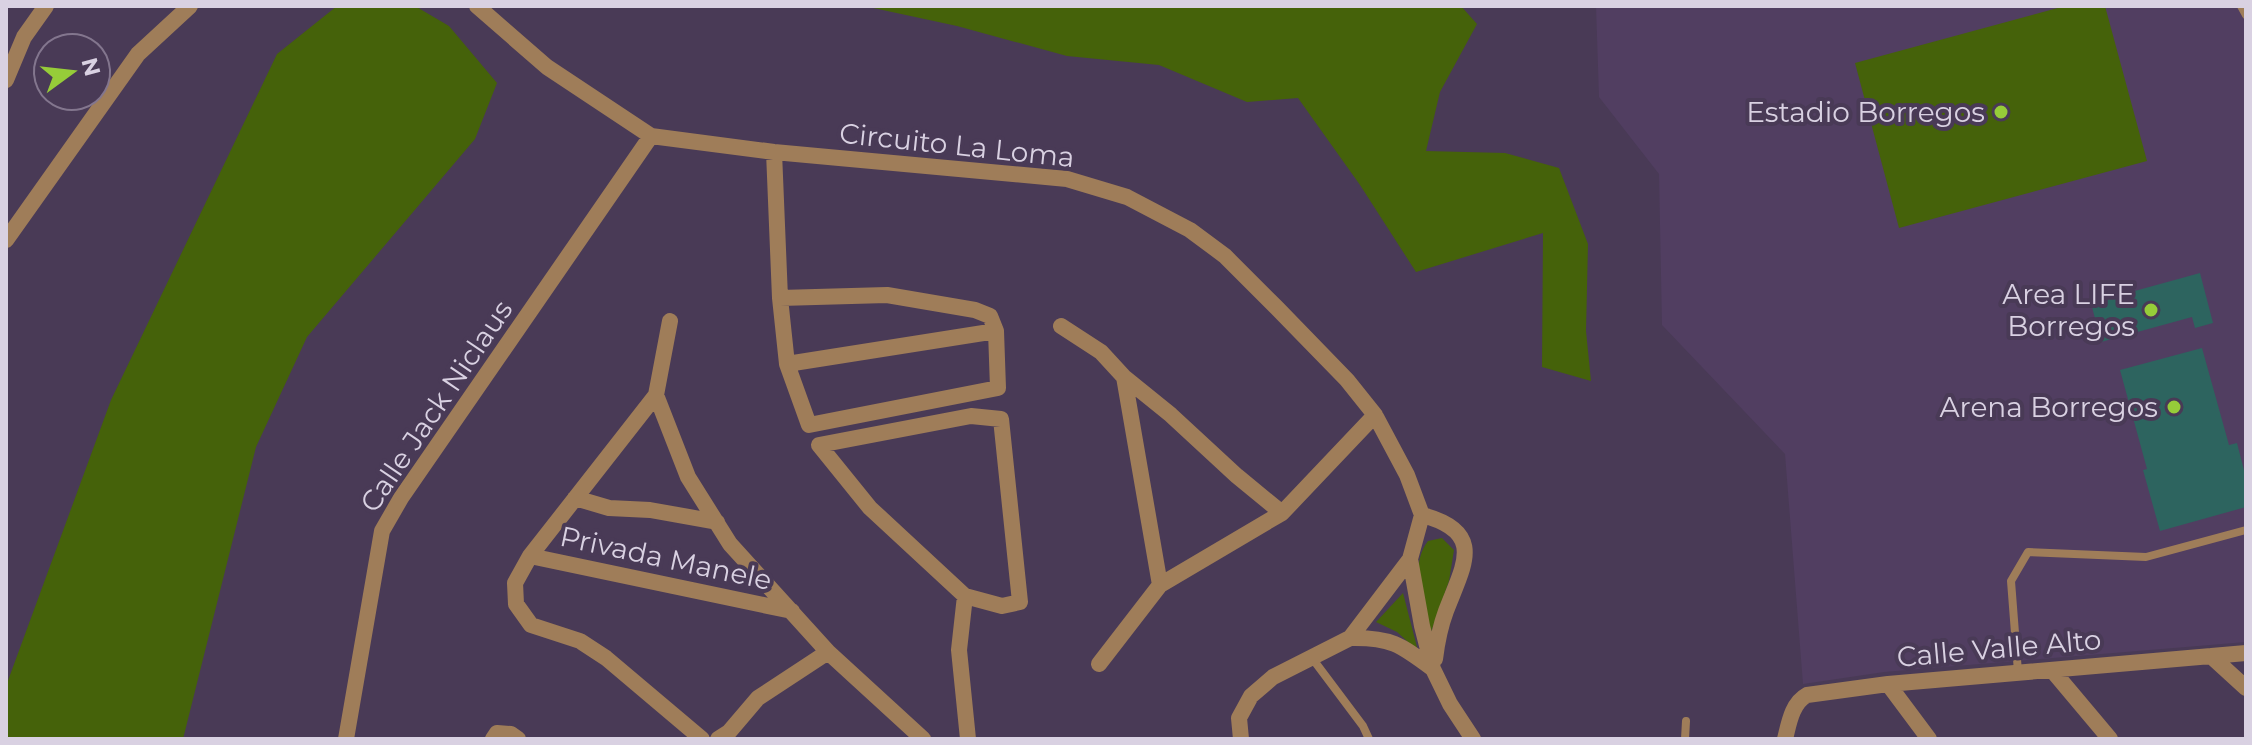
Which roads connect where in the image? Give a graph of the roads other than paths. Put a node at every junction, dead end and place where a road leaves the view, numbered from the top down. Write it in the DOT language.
graph roads {
  1 [pos="46,6"];
  2 [pos="190,6"];
  3 [pos="477,6"];
  4 [pos="2241,6"];
  5 [pos="2246,15"];
  6 [pos="6,80"];
  7 [pos="651,136"];
  8 [pos="774,152"];
  9 [pos="7,238"];
  10 [pos="780,298"];
  11 [pos="670,321"];
  12 [pos="1061,326"];
  13 [pos="996,331"];
  14 [pos="787,364"];
  15 [pos="1124,377"];
  16 [pos="656,395"];
  17 [pos="1375,415"];
  18 [pos="575,498"];
  19 [pos="1282,513"];
  20 [pos="1422,515"];
  21 [pos="717,522"];
  22 [pos="2246,530"];
  23 [pos="530,556"];
  24 [pos="1410,559"];
  25 [pos="1160,585"];
  26 [pos="965,596"];
  27 [pos="792,611"];
  28 [pos="1350,638"];
  29 [pos="828,652"];
  30 [pos="2246,653"];
  31 [pos="2211,656"];
  32 [pos="1312,658"];
  33 [pos="1099,664"];
  34 [pos="1433,669"];
  35 [pos="2052,670"];
  36 [pos="2018,673"];
  37 [pos="1888,684"];
  38 [pos="2246,688"];
  39 [pos="1686,721"];
  40 [pos="346,739"];
  41 [pos="493,739"];
  42 [pos="518,739"];
  43 [pos="702,739"];
  44 [pos="718,739"];
  45 [pos="923,739"];
  46 [pos="968,739"];
  47 [pos="1241,739"];
  48 [pos="1369,739"];
  49 [pos="1473,739"];
  50 [pos="1685,739"];
  51 [pos="1785,739"];
  52 [pos="1929,739"];
  53 [pos="2110,739"];
  1 -- 6 [label="street"];
  2 -- 9 [label="street"];
  3 -- 7 [label="street, Circuito La Loma"];
  4 -- 5 [label="lane"];
  7 -- 8 [label="street, Circuito La Loma"];
  7 -- 40 [label="street, Calle Jack Niclaus"];
  8 -- 10 [label="street"];
  8 -- 17 [label="street, Circuito La Loma"];
  10 -- 13 [label="street"];
  10 -- 14 [label="street"];
  11 -- 16 [label="street, Privada Manele"];
  12 -- 15 [label="street"];
  13 -- 14 [label="street"];
  13 -- 14 [label="street"];
  15 -- 19 [label="street"];
  15 -- 25 [label="street"];
  16 -- 18 [label="street, Privada Manele"];
  16 -- 21 [label="street, Privada Manele"];
  17 -- 19 [label="street"];
  17 -- 20 [label="street, Circuito La Loma"];
  18 -- 21 [label="street, Privada Manele"];
  18 -- 23 [label="street, Privada Manele"];
  19 -- 25 [label="street"];
  20 -- 24 [label="street"];
  20 -- 34 [label="street"];
  21 -- 27 [label="street, Privada Manele"];
  22 -- 36 [label="lane"];
  23 -- 27 [label="street, Privada Manele"];
  23 -- 43 [label="street, Privada Manele"];
  24 -- 28 [label="street"];
  24 -- 34 [label="street"];
  25 -- 33 [label="street"];
  26 -- 26 [label="street"];
  26 -- 46 [label="street"];
  27 -- 29 [label="street, Privada Manele"];
  28 -- 32 [label="street"];
  28 -- 34 [label="street"];
  29 -- 44 [label="street"];
  29 -- 45 [label="street, Privada Manele"];
  30 -- 31 [label="street, Calle Valle Alto"];
  31 -- 35 [label="street, Calle Valle Alto"];
  31 -- 38 [label="street"];
  32 -- 47 [label="street"];
  32 -- 48 [label="lane"];
  34 -- 49 [label="street"];
  35 -- 36 [label="street, Calle Valle Alto"];
  35 -- 53 [label="street"];
  36 -- 37 [label="street, Calle Valle Alto"];
  37 -- 51 [label="street, Calle Valle Alto"];
  37 -- 52 [label="street"];
  39 -- 50 [label="lane"];
  41 -- 42 [label="street"];
}
